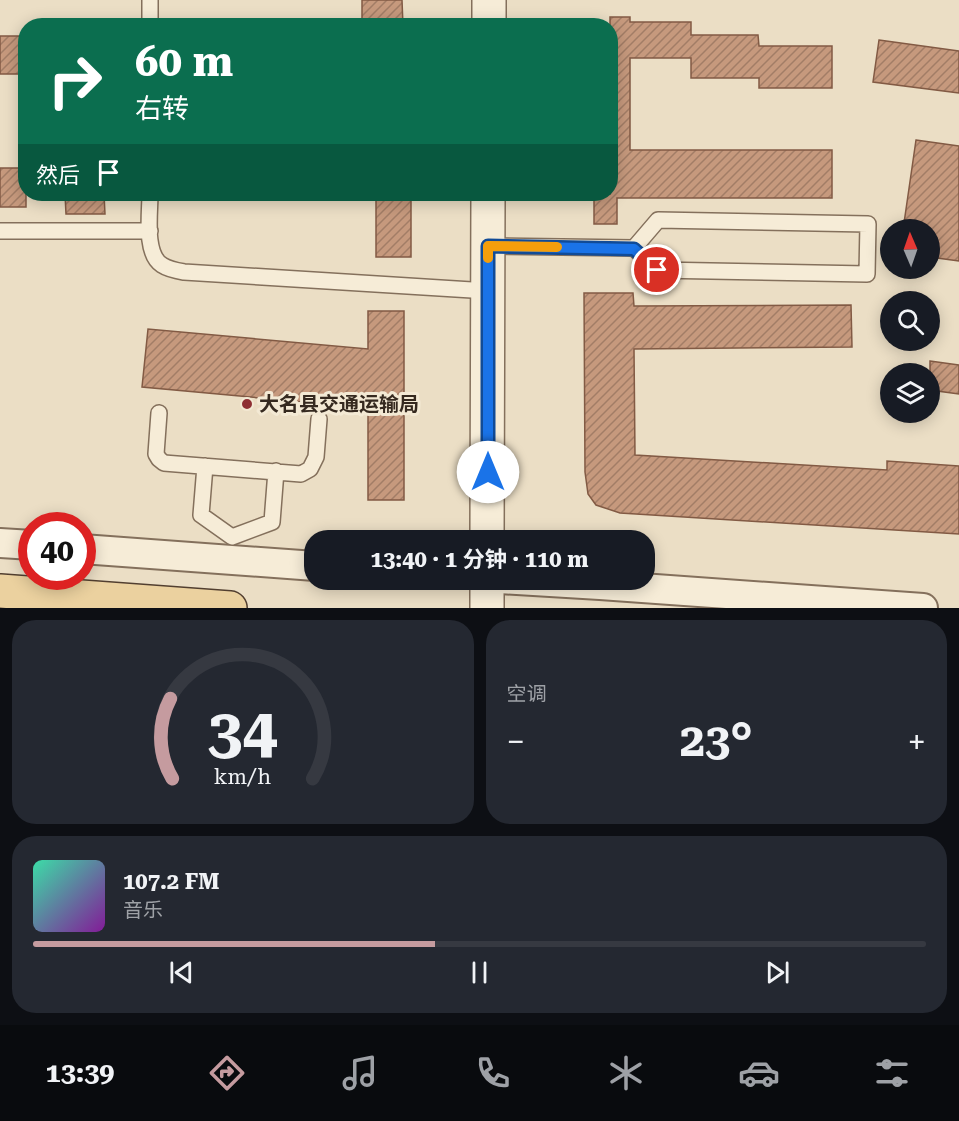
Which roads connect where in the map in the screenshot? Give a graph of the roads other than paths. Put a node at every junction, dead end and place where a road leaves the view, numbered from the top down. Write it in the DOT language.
graph roads {
  1 [pos="150,0"];
  2 [pos="489,0"];
  3 [pos="150,18"];
  4 [pos="489,18"];
  5 [pos="150,201"];
  6 [pos="488,201"];
  7 [pos="0,231"];
  8 [pos="150,231"];
  9 [pos="488,246"];
  10 [pos="634,249"];
  11 [pos="488,291"];
  12 [pos="159,413"];
  13 [pos="319,419"];
  14 [pos="205,466"];
  15 [pos="276,471"];
  16 [pos="487,530"];
  17 [pos="0,543"];
  18 [pos="18,544"];
  19 [pos="96,550"];
  20 [pos="304,565"];
  21 [pos="655,589"];
  22 [pos="487,590"];
  23 [pos="0,591"];
  24 [pos="230,608"];
  25 [pos="487,608"];
  26 [pos="923,608"];
  1 -- 3 [label="lane"];
  2 -- 4 [label="street"];
  5 -- 8 [label="lane"];
  6 -- 9 [label="street"];
  7 -- 8 [label="lane"];
  8 -- 11 [label="lane"];
  9 -- 10 [label="lane"];
  9 -- 11 [label="street"];
  10 -- 10 [label="lane"];
  11 -- 16 [label="street"];
  12 -- 14 [label="lane"];
  13 -- 15 [label="lane"];
  14 -- 15 [label="lane"];
  14 -- 15 [label="lane"];
  17 -- 18 [label="street"];
  19 -- 20 [label="street"];
  21 -- 26 [label="street"];
  22 -- 25 [label="street"];
  23 -- 24 [label="main road"];
}
